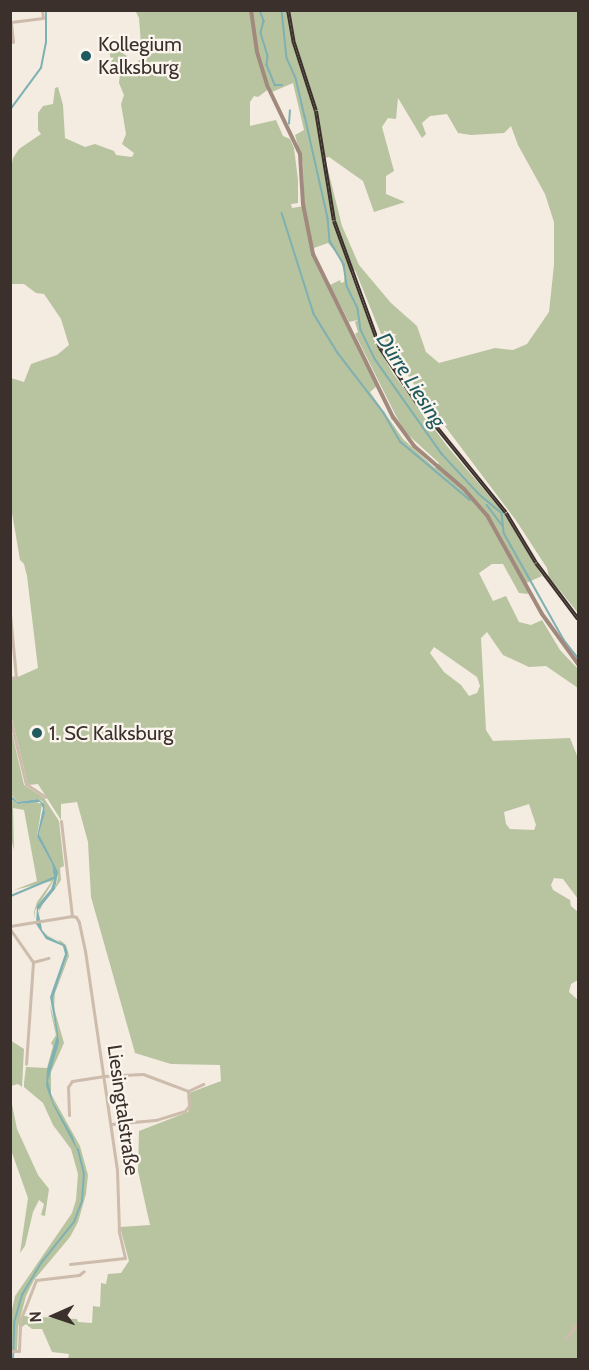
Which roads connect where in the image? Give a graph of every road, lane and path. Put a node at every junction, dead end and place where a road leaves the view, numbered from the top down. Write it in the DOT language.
graph roads {
  1 [pos="42,10"];
  2 [pos="251,10"];
  3 [pos="13,42"];
  4 [pos="10,614"];
  5 [pos="12,661"];
  6 [pos="579,664"];
  7 [pos="10,678"];
  8 [pos="10,719"];
  9 [pos="45,797"];
  10 [pos="61,821"];
  11 [pos="72,916"];
  12 [pos="10,927"];
  13 [pos="48,958"];
  14 [pos="33,962"];
  15 [pos="26,1064"];
  16 [pos="104,1076"];
  17 [pos="203,1084"];
  18 [pos="188,1091"];
  19 [pos="69,1115"];
  20 [pos="111,1124"];
  21 [pos="70,1264"];
  22 [pos="84,1272"];
  23 [pos="579,1323"];
  24 [pos="565,1339"];
  25 [pos="10,1352"];
  1 -- 3 [label="street"];
  2 -- 6 [label="main road"];
  4 -- 5 [label="street"];
  5 -- 7 [label="street"];
  8 -- 9 [label="street"];
  10 -- 11 [label="street, Liesingtalstraße"];
  11 -- 12 [label="street"];
  11 -- 16 [label="street, Liesingtalstraße"];
  12 -- 14 [label="street"];
  13 -- 14 [label="street"];
  14 -- 15 [label="street"];
  16 -- 18 [label="street"];
  16 -- 19 [label="street"];
  16 -- 20 [label="street, Liesingtalstraße"];
  17 -- 18 [label="street"];
  18 -- 20 [label="street"];
  20 -- 21 [label="street, Liesingtalstraße"];
  22 -- 25 [label="street"];
  23 -- 24 [label="street"];
}
